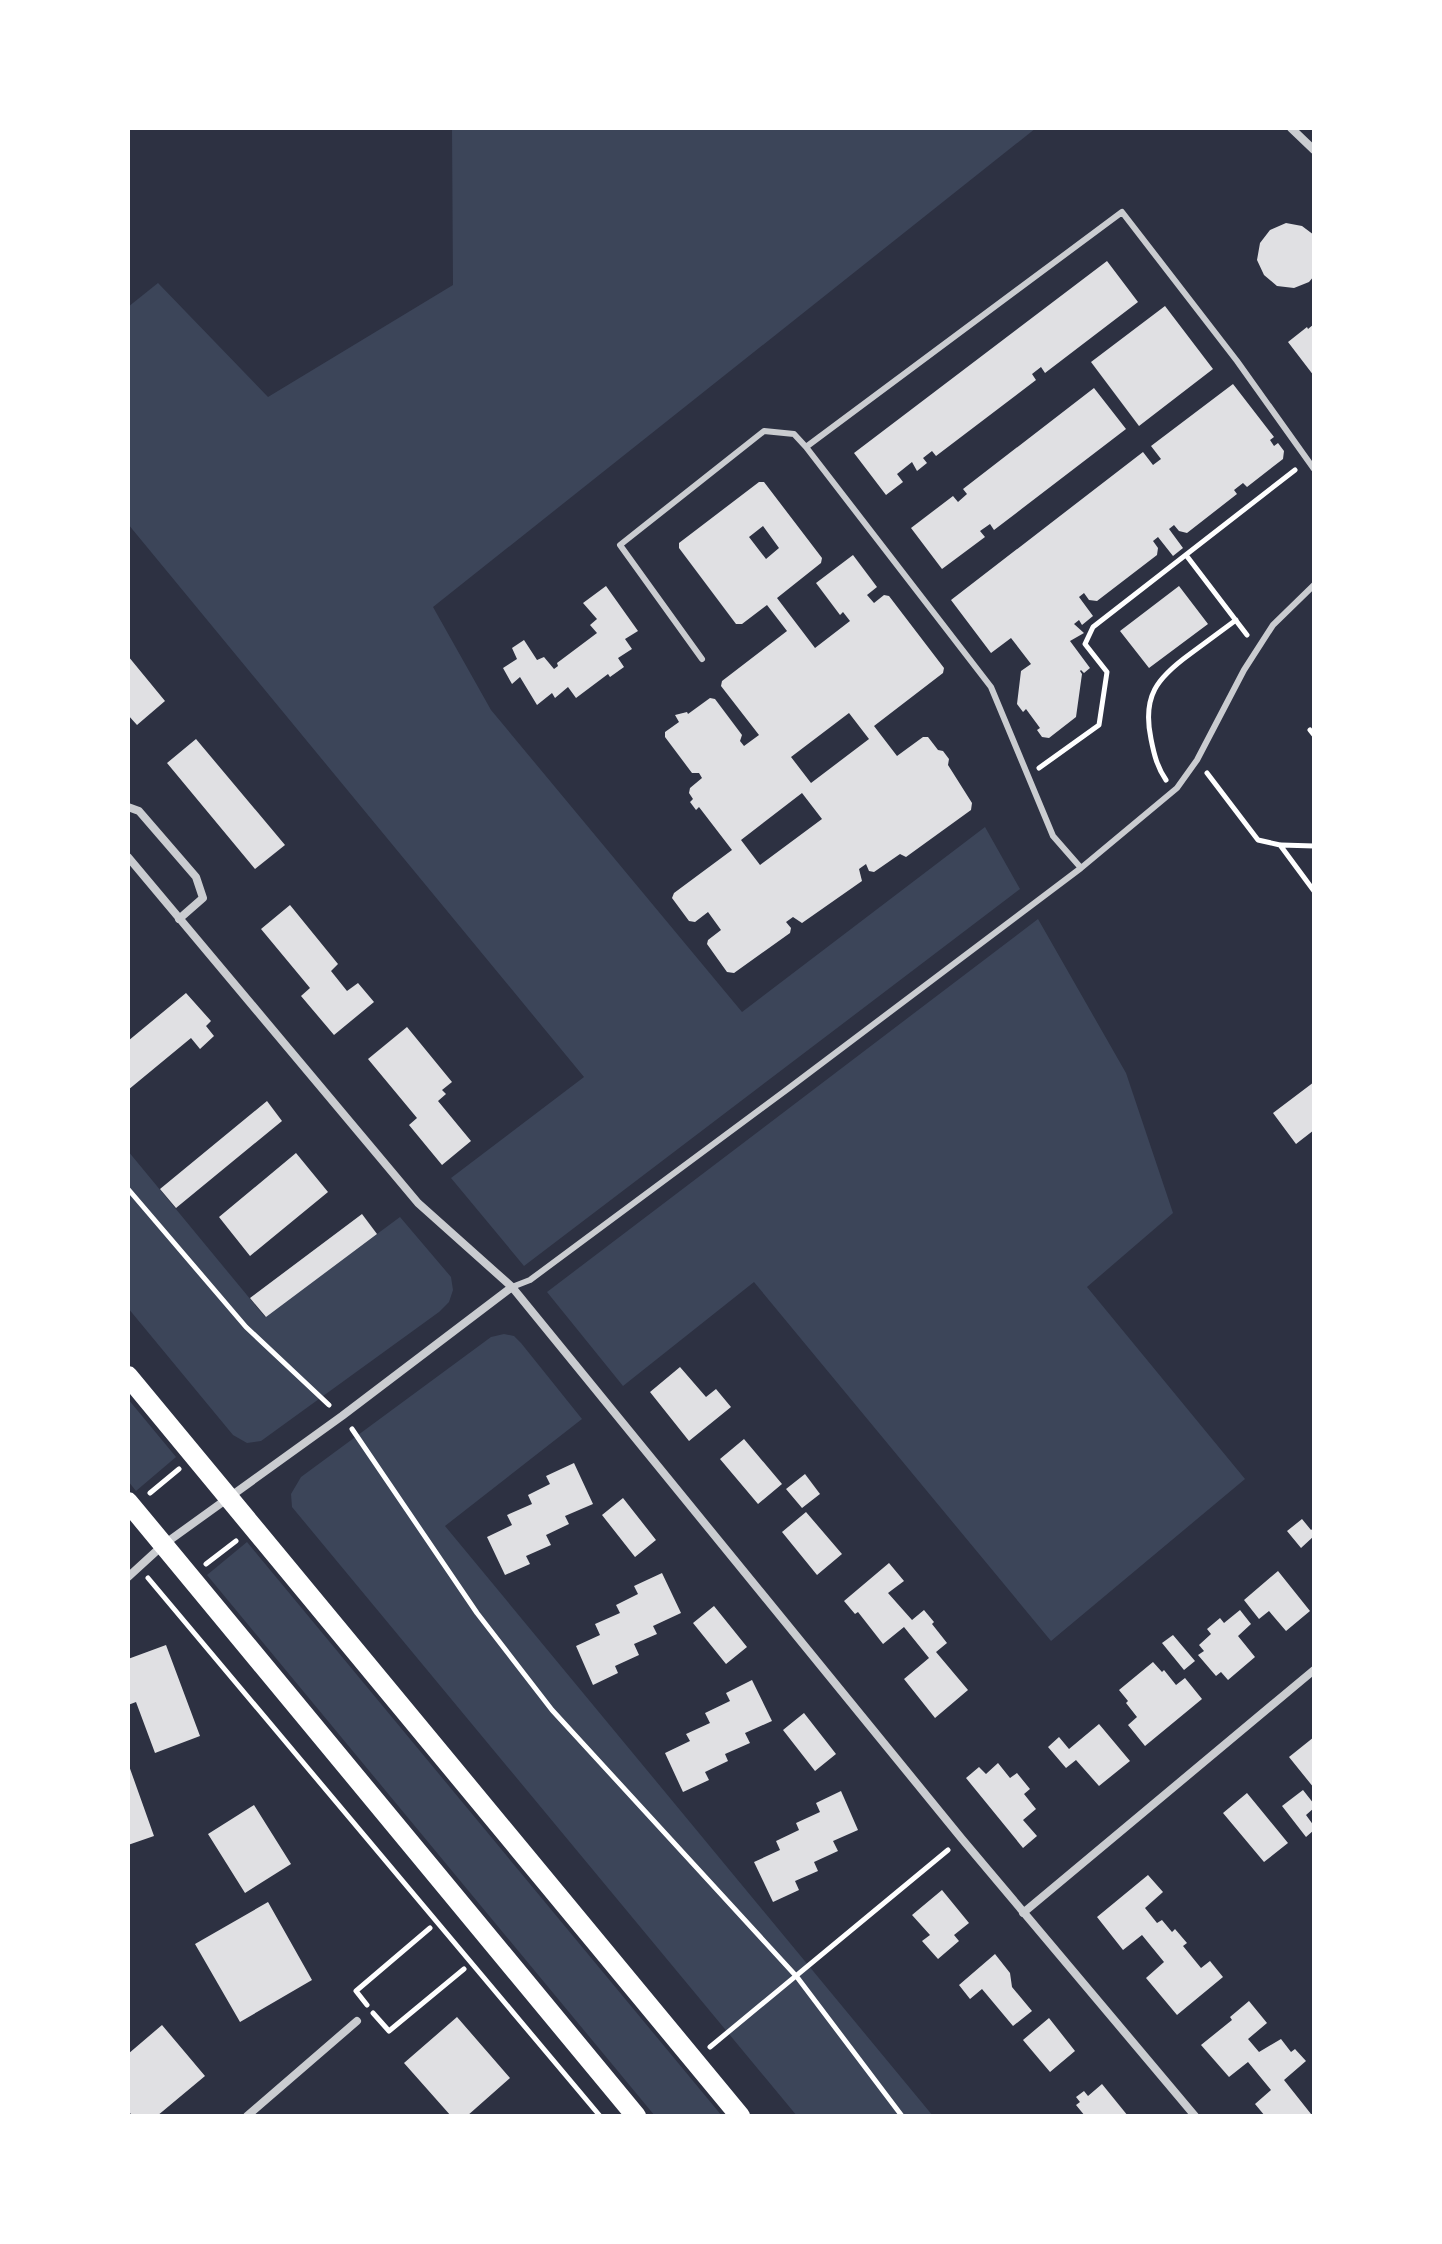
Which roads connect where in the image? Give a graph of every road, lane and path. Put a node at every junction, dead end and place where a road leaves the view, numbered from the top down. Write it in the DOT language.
graph roads {
  1 [pos="1291,128"];
  2 [pos="1314,150"];
  3 [pos="806,447"];
  4 [pos="1308,460"];
  5 [pos="1314,469"];
  6 [pos="1186,555"];
  7 [pos="1314,585"];
  8 [pos="1236,620"];
  9 [pos="1257,649"];
  10 [pos="702,659"];
  11 [pos="1197,760"];
  12 [pos="1028,775"];
  13 [pos="1173,791"];
  14 [pos="128,807"];
  15 [pos="1280,845"];
  16 [pos="1314,846"];
  17 [pos="128,857"];
  18 [pos="1081,868"];
  19 [pos="1314,891"];
  20 [pos="179,919"];
  21 [pos="128,1189"];
  22 [pos="512,1287"];
  23 [pos="128,1376"];
  24 [pos="327,1403"];
  25 [pos="354,1432"];
  26 [pos="185,1465"];
  27 [pos="229,1498"];
  28 [pos="135,1500"];
  29 [pos="243,1535"];
  30 [pos="163,1545"];
  31 [pos="201,1568"];
  32 [pos="128,1577"];
  33 [pos="169,1602"];
  34 [pos="1314,1670"];
  35 [pos="948,1850"];
  36 [pos="1023,1913"];
  37 [pos="430,1928"];
  38 [pos="464,1969"];
  39 [pos="797,1977"];
  40 [pos="357,2021"];
  41 [pos="694,2060"];
  42 [pos="247,2116"];
  43 [pos="600,2116"];
  44 [pos="636,2116"];
  45 [pos="740,2116"];
  46 [pos="902,2116"];
  47 [pos="1195,2116"];
  1 -- 2 [label="street"];
  3 -- 4 [label="lane"];
  3 -- 10 [label="lane"];
  3 -- 12 [label="lane"];
  4 -- 5 [label="lane"];
  4 -- 6 [label="path"];
  6 -- 8 [label="path"];
  6 -- 12 [label="path"];
  7 -- 9 [label="lane"];
  8 -- 9 [label="path"];
  8 -- 13 [label="path"];
  9 -- 11 [label="lane"];
  11 -- 13 [label="lane"];
  11 -- 15 [label="path"];
  12 -- 18 [label="lane"];
  13 -- 18 [label="lane"];
  14 -- 20 [label="street"];
  15 -- 16 [label="path"];
  15 -- 19 [label="path"];
  17 -- 20 [label="street"];
  18 -- 22 [label="lane"];
  20 -- 22 [label="street"];
  21 -- 24 [label="path"];
  22 -- 27 [label="street"];
  22 -- 36 [label="street"];
  23 -- 27 [label="main road"];
  25 -- 39 [label="path"];
  26 -- 28 [label="path"];
  27 -- 30 [label="street"];
  27 -- 41 [label="main road"];
  28 -- 30 [label="main road"];
  29 -- 31 [label="path"];
  30 -- 32 [label="street"];
  30 -- 44 [label="main road"];
  33 -- 43 [label="path"];
  34 -- 36 [label="street"];
  35 -- 39 [label="path"];
  36 -- 47 [label="street"];
  37 -- 38 [label="path"];
  39 -- 41 [label="path"];
  39 -- 46 [label="path"];
  40 -- 42 [label="street"];
  41 -- 45 [label="main road"];
}
